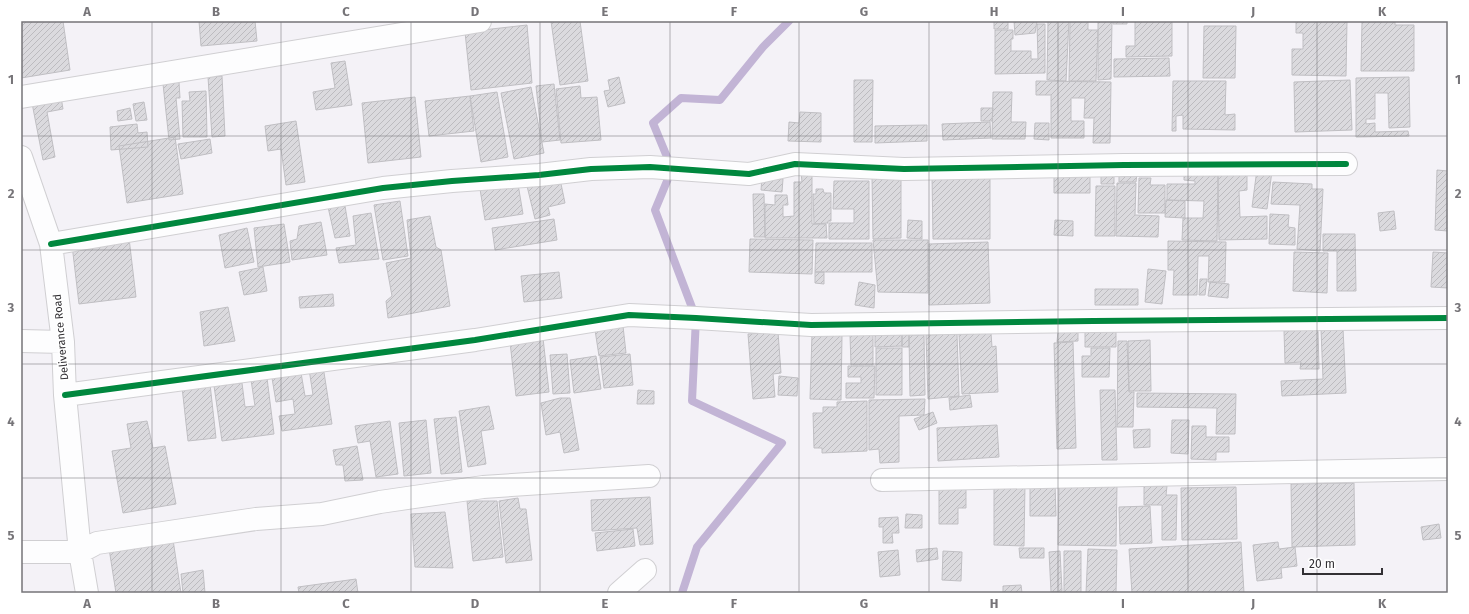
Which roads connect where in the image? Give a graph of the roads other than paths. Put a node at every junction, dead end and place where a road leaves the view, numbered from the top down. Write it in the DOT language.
graph roads {
  1 [pos="480,21"];
  2 [pos="21,96"];
  3 [pos="21,157"];
  4 [pos="1346,164"];
  5 [pos="51,244"];
  6 [pos="1448,318"];
  7 [pos="21,342"];
  8 [pos="63,342"];
  9 [pos="65,395"];
  10 [pos="1448,469"];
  11 [pos="650,476"];
  12 [pos="882,480"];
  13 [pos="21,552"];
  14 [pos="80,552"];
  15 [pos="645,570"];
  16 [pos="87,593"];
  17 [pos="619,593"];
  1 -- 2 [label="street"];
  3 -- 5 [label="street, Deliverance Road"];
  4 -- 5 [label="street"];
  5 -- 8 [label="street, Deliverance Road"];
  6 -- 9 [label="street"];
  7 -- 8 [label="street"];
  8 -- 9 [label="street, Deliverance Road"];
  9 -- 14 [label="street, Deliverance Road"];
  10 -- 12 [label="street"];
  11 -- 14 [label="street"];
  13 -- 14 [label="street"];
  14 -- 16 [label="street, Deliverance Road"];
  15 -- 17 [label="street"];
}
